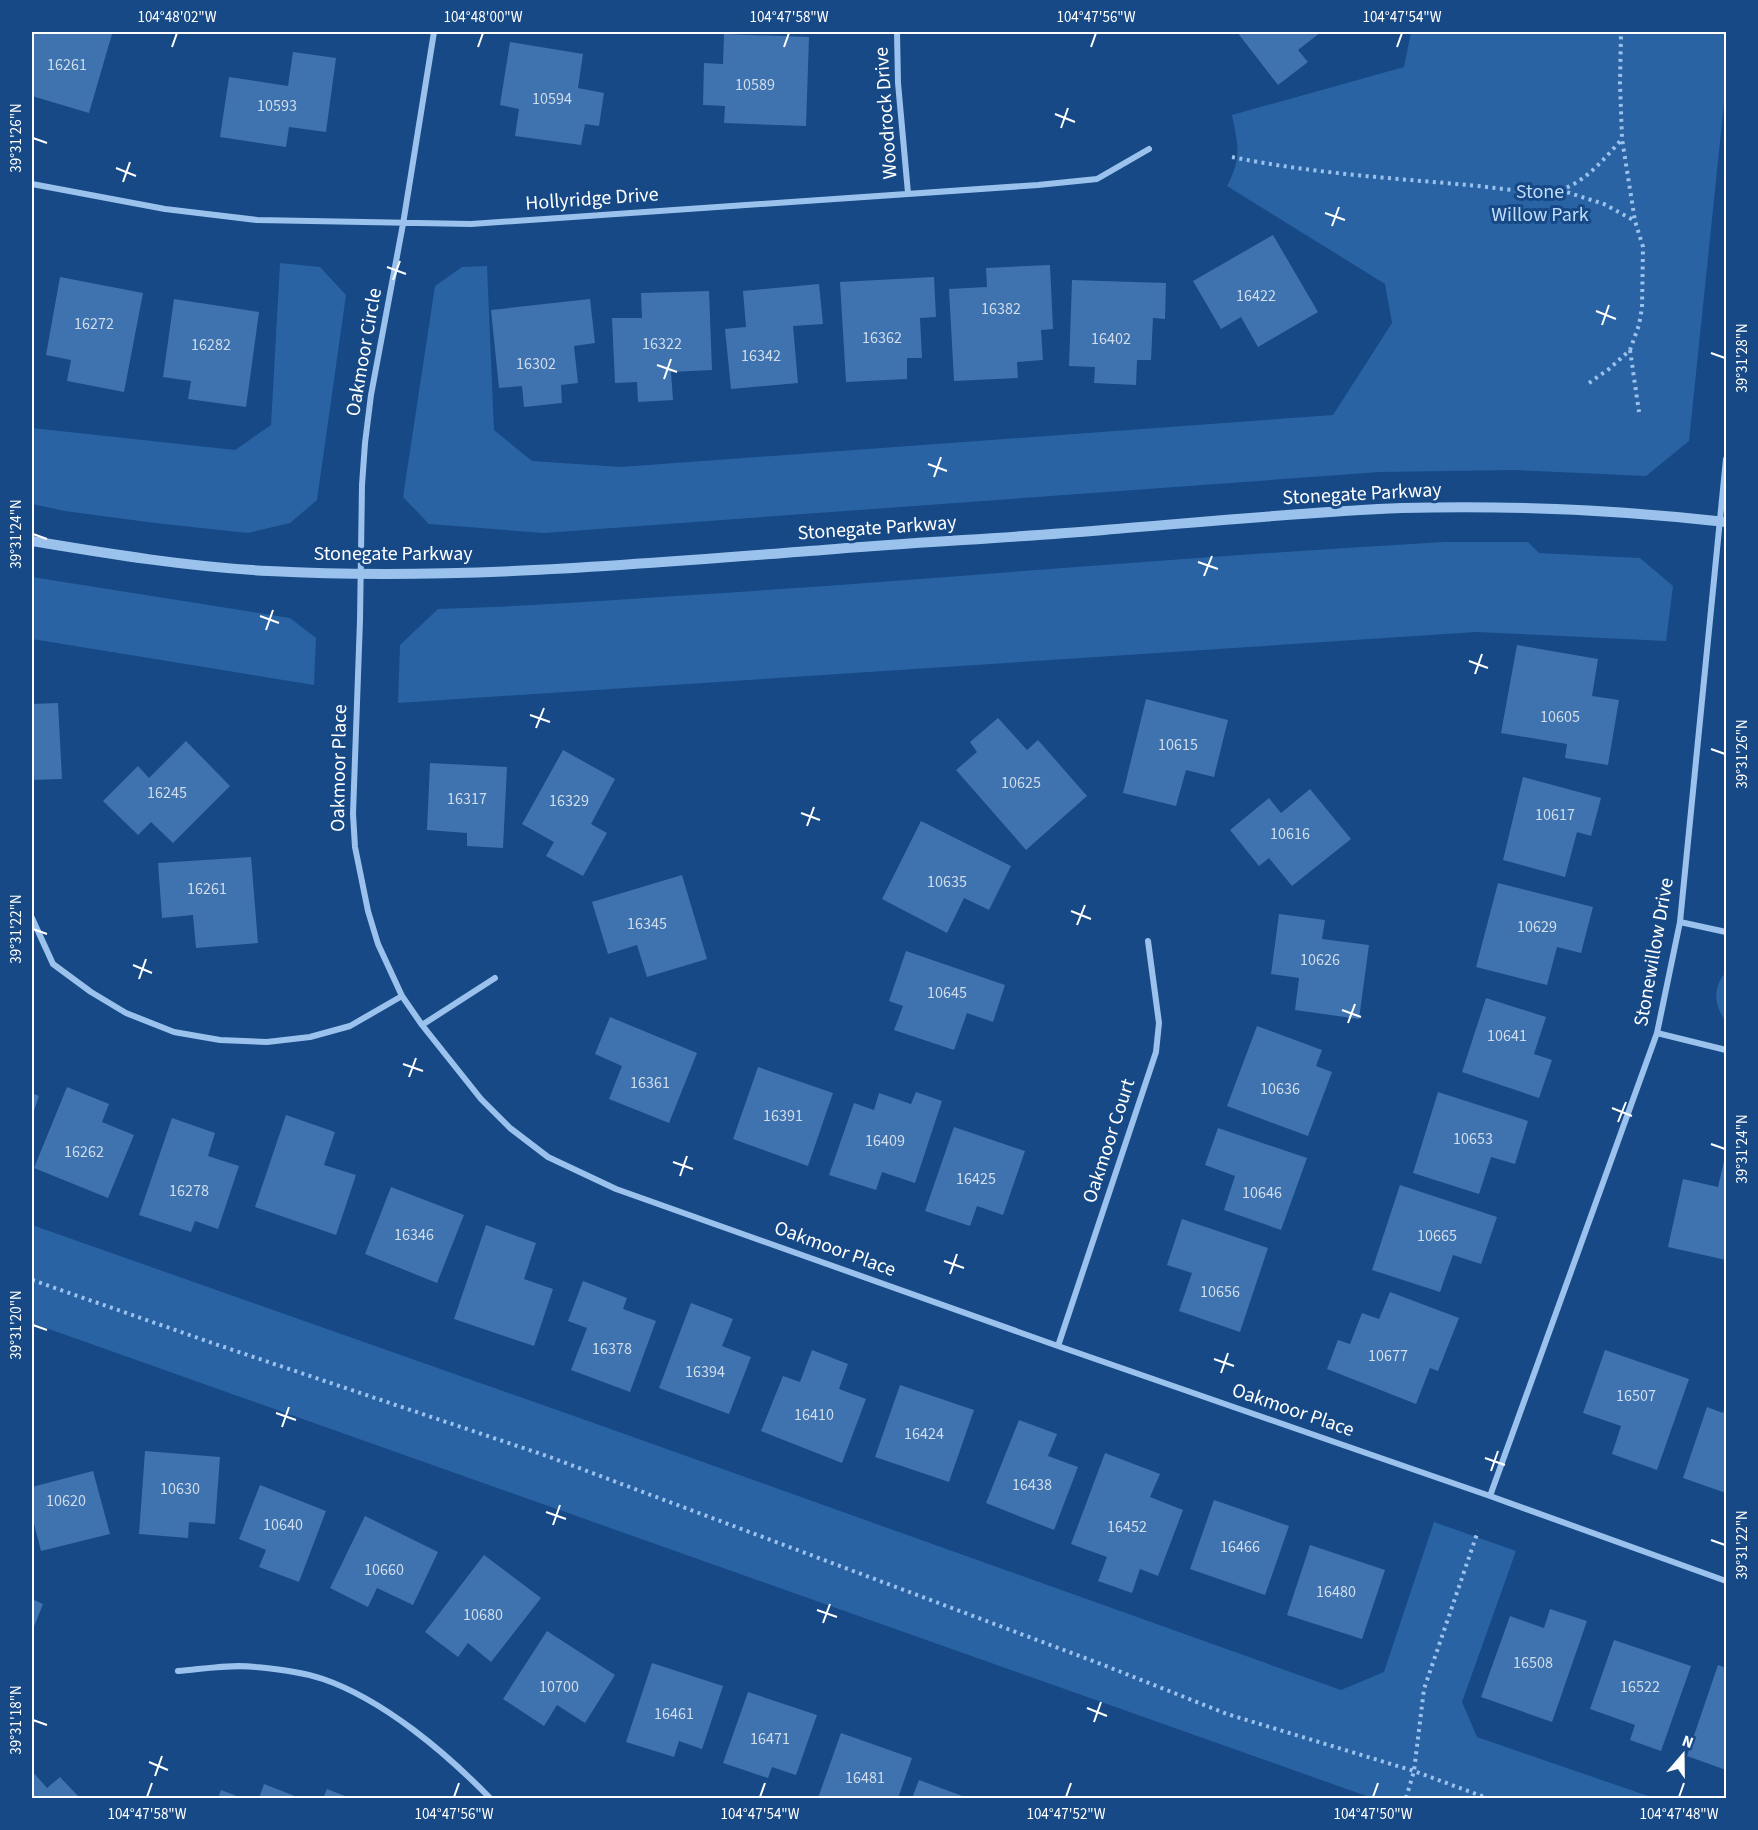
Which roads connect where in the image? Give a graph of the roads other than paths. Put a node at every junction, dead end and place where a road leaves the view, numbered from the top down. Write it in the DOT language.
graph roads {
  1 [pos="434,32"];
  2 [pos="897,32"];
  3 [pos="1149,149"];
  4 [pos="32,184"];
  5 [pos="908,193"];
  6 [pos="403,224"];
  7 [pos="1726,459"];
  8 [pos="1723,521"];
  9 [pos="32,541"];
  10 [pos="360,574"];
  11 [pos="32,918"];
  12 [pos="1680,922"];
  13 [pos="1726,932"];
  14 [pos="1148,941"];
  15 [pos="495,978"];
  16 [pos="402,996"];
  17 [pos="422,1025"];
  18 [pos="1657,1033"];
  19 [pos="1726,1050"];
  20 [pos="1058,1346"];
  21 [pos="1490,1496"];
  22 [pos="1726,1581"];
  23 [pos="177,1671"];
  24 [pos="490,1798"];
  1 -- 6 [label="street, Oakmoor Circle"];
  2 -- 5 [label="street, Woodrock Drive"];
  3 -- 5 [label="street, Hollyridge Drive"];
  4 -- 6 [label="street, Hollyridge Drive"];
  5 -- 6 [label="street, Hollyridge Drive"];
  6 -- 10 [label="street, Oakmoor Circle"];
  7 -- 8 [label="street, Stonewillow Drive"];
  8 -- 10 [label="street, Stonegate Parkway"];
  8 -- 12 [label="street, Stonewillow Drive"];
  9 -- 10 [label="street, Stonegate Parkway"];
  10 -- 16 [label="street, Oakmoor Place"];
  11 -- 16 [label="street"];
  12 -- 13 [label="street"];
  12 -- 18 [label="street, Stonewillow Drive"];
  14 -- 20 [label="street, Oakmoor Court"];
  15 -- 17 [label="street"];
  16 -- 17 [label="street, Oakmoor Place"];
  17 -- 20 [label="street, Oakmoor Place"];
  18 -- 19 [label="street"];
  18 -- 21 [label="street, Stonewillow Drive"];
  20 -- 21 [label="street, Oakmoor Place"];
  21 -- 22 [label="street, Oakmoor Place"];
  23 -- 24 [label="street"];
}
